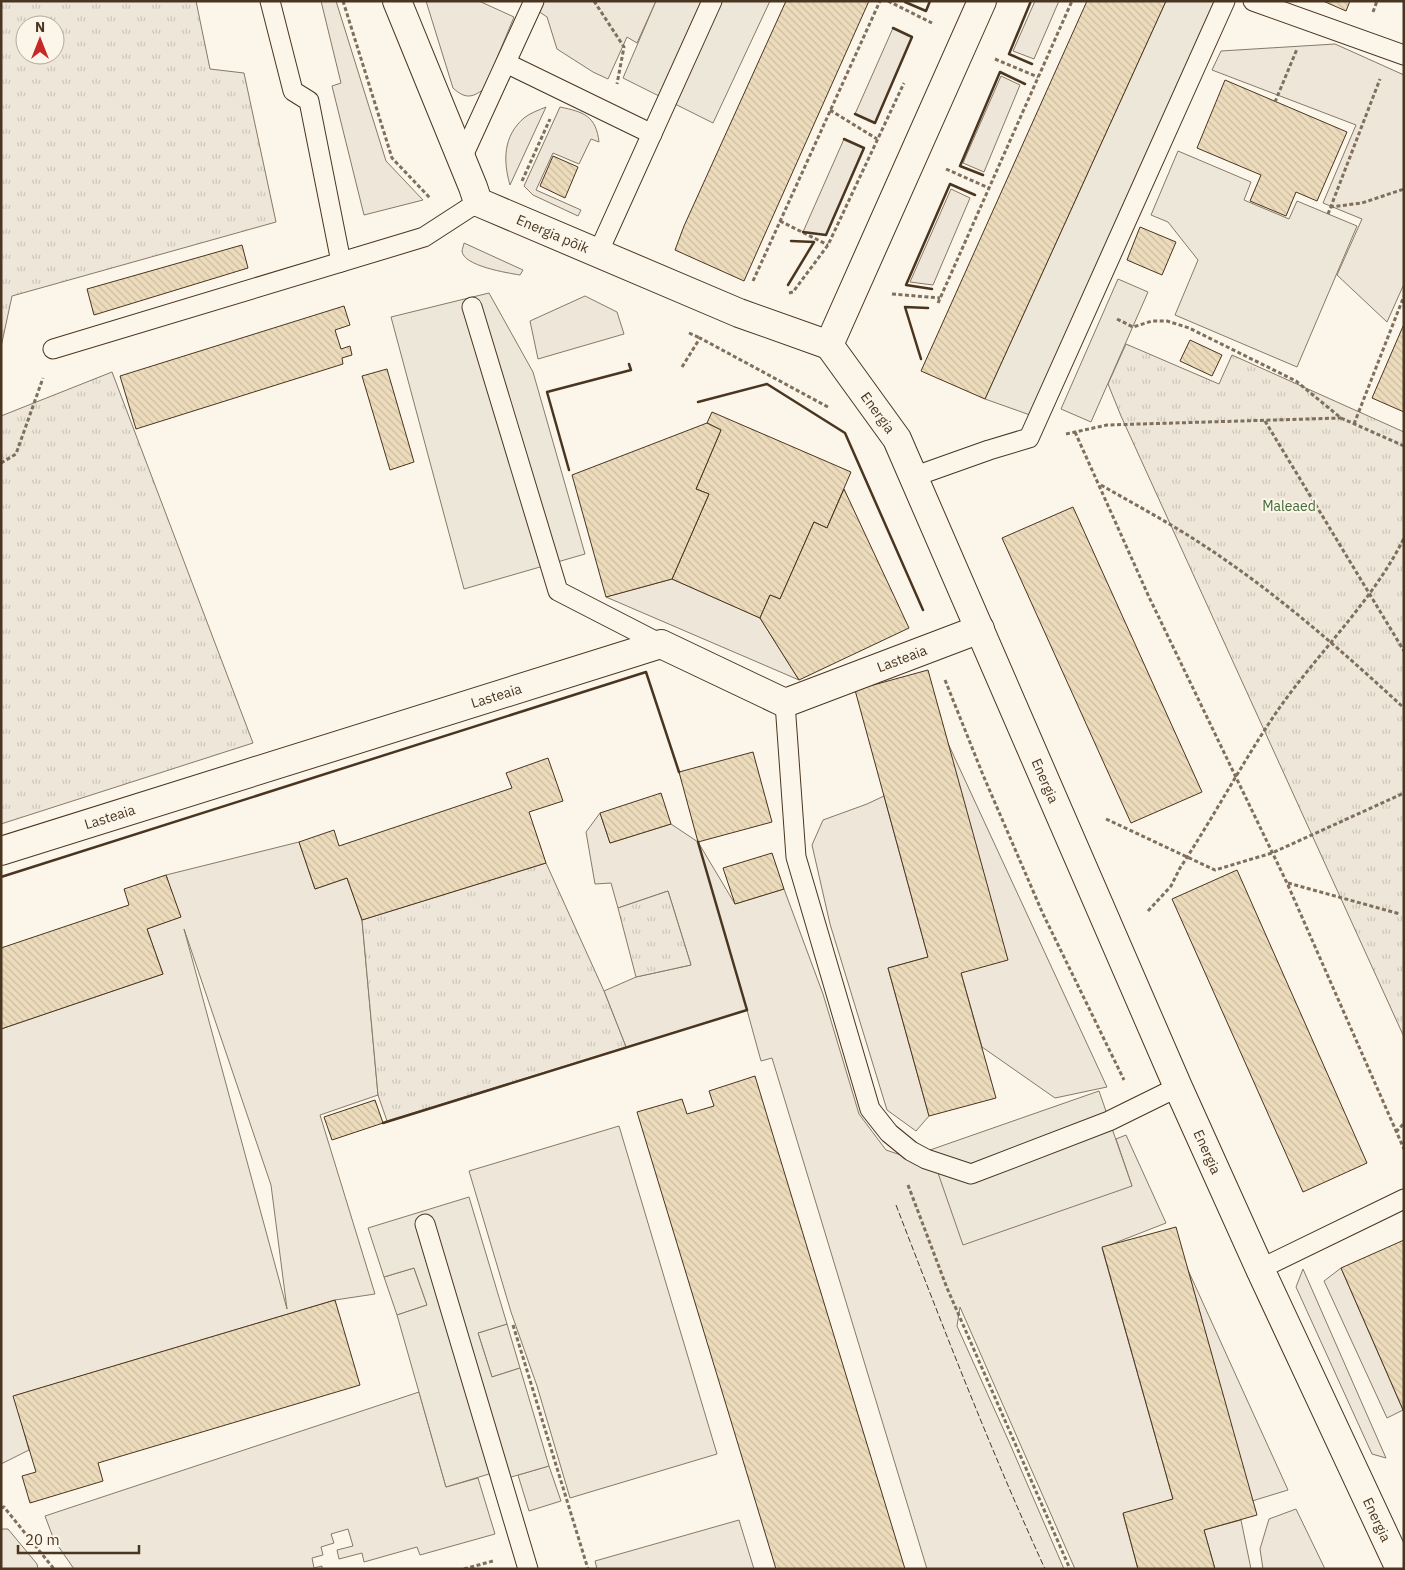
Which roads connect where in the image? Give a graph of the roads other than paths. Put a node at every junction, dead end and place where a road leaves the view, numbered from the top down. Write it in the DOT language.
graph roads {
  1 [pos="270,1"];
  2 [pos="397,1"];
  3 [pos="534,1"];
  4 [pos="712,1"];
  5 [pos="982,1"];
  6 [pos="1225,1"];
  7 [pos="1253,1"];
  8 [pos="1397,53"];
  9 [pos="506,63"];
  10 [pos="652,134"];
  11 [pos="462,158"];
  12 [pos="478,202"];
  13 [pos="598,253"];
  14 [pos="341,262"];
  15 [pos="472,307"];
  16 [pos="829,345"];
  17 [pos="53,349"];
  18 [pos="914,477"];
  19 [pos="980,629"];
  20 [pos="661,644"];
  21 [pos="785,703"];
  22 [pos="1,851"];
  23 [pos="1178,1087"];
  24 [pos="1404,1199"];
  25 [pos="425,1224"];
  26 [pos="1260,1268"];
  27 [pos="528,1569"];
  28 [pos="1400,1569"];
  1 -- 14 [label="lane"];
  2 -- 11 [label="street"];
  3 -- 9 [label="lane"];
  4 -- 10 [label="lane"];
  5 -- 16 [label="street"];
  6 -- 18 [label="lane"];
  7 -- 8 [label="lane"];
  9 -- 10 [label="lane"];
  9 -- 11 [label="lane"];
  10 -- 13 [label="lane"];
  11 -- 12 [label="street"];
  12 -- 13 [label="street, Energia põik"];
  12 -- 14 [label="lane"];
  13 -- 16 [label="street, Energia põik"];
  14 -- 17 [label="lane"];
  15 -- 20 [label="lane"];
  16 -- 18 [label="street, Energia"];
  18 -- 19 [label="street, Energia"];
  19 -- 21 [label="street, Lasteaia"];
  19 -- 23 [label="street, Energia"];
  20 -- 21 [label="street"];
  20 -- 22 [label="street, Lasteaia"];
  21 -- 23 [label="lane"];
  23 -- 26 [label="street, Energia"];
  24 -- 26 [label="lane"];
  25 -- 27 [label="lane"];
  26 -- 28 [label="street, Energia"];
}
